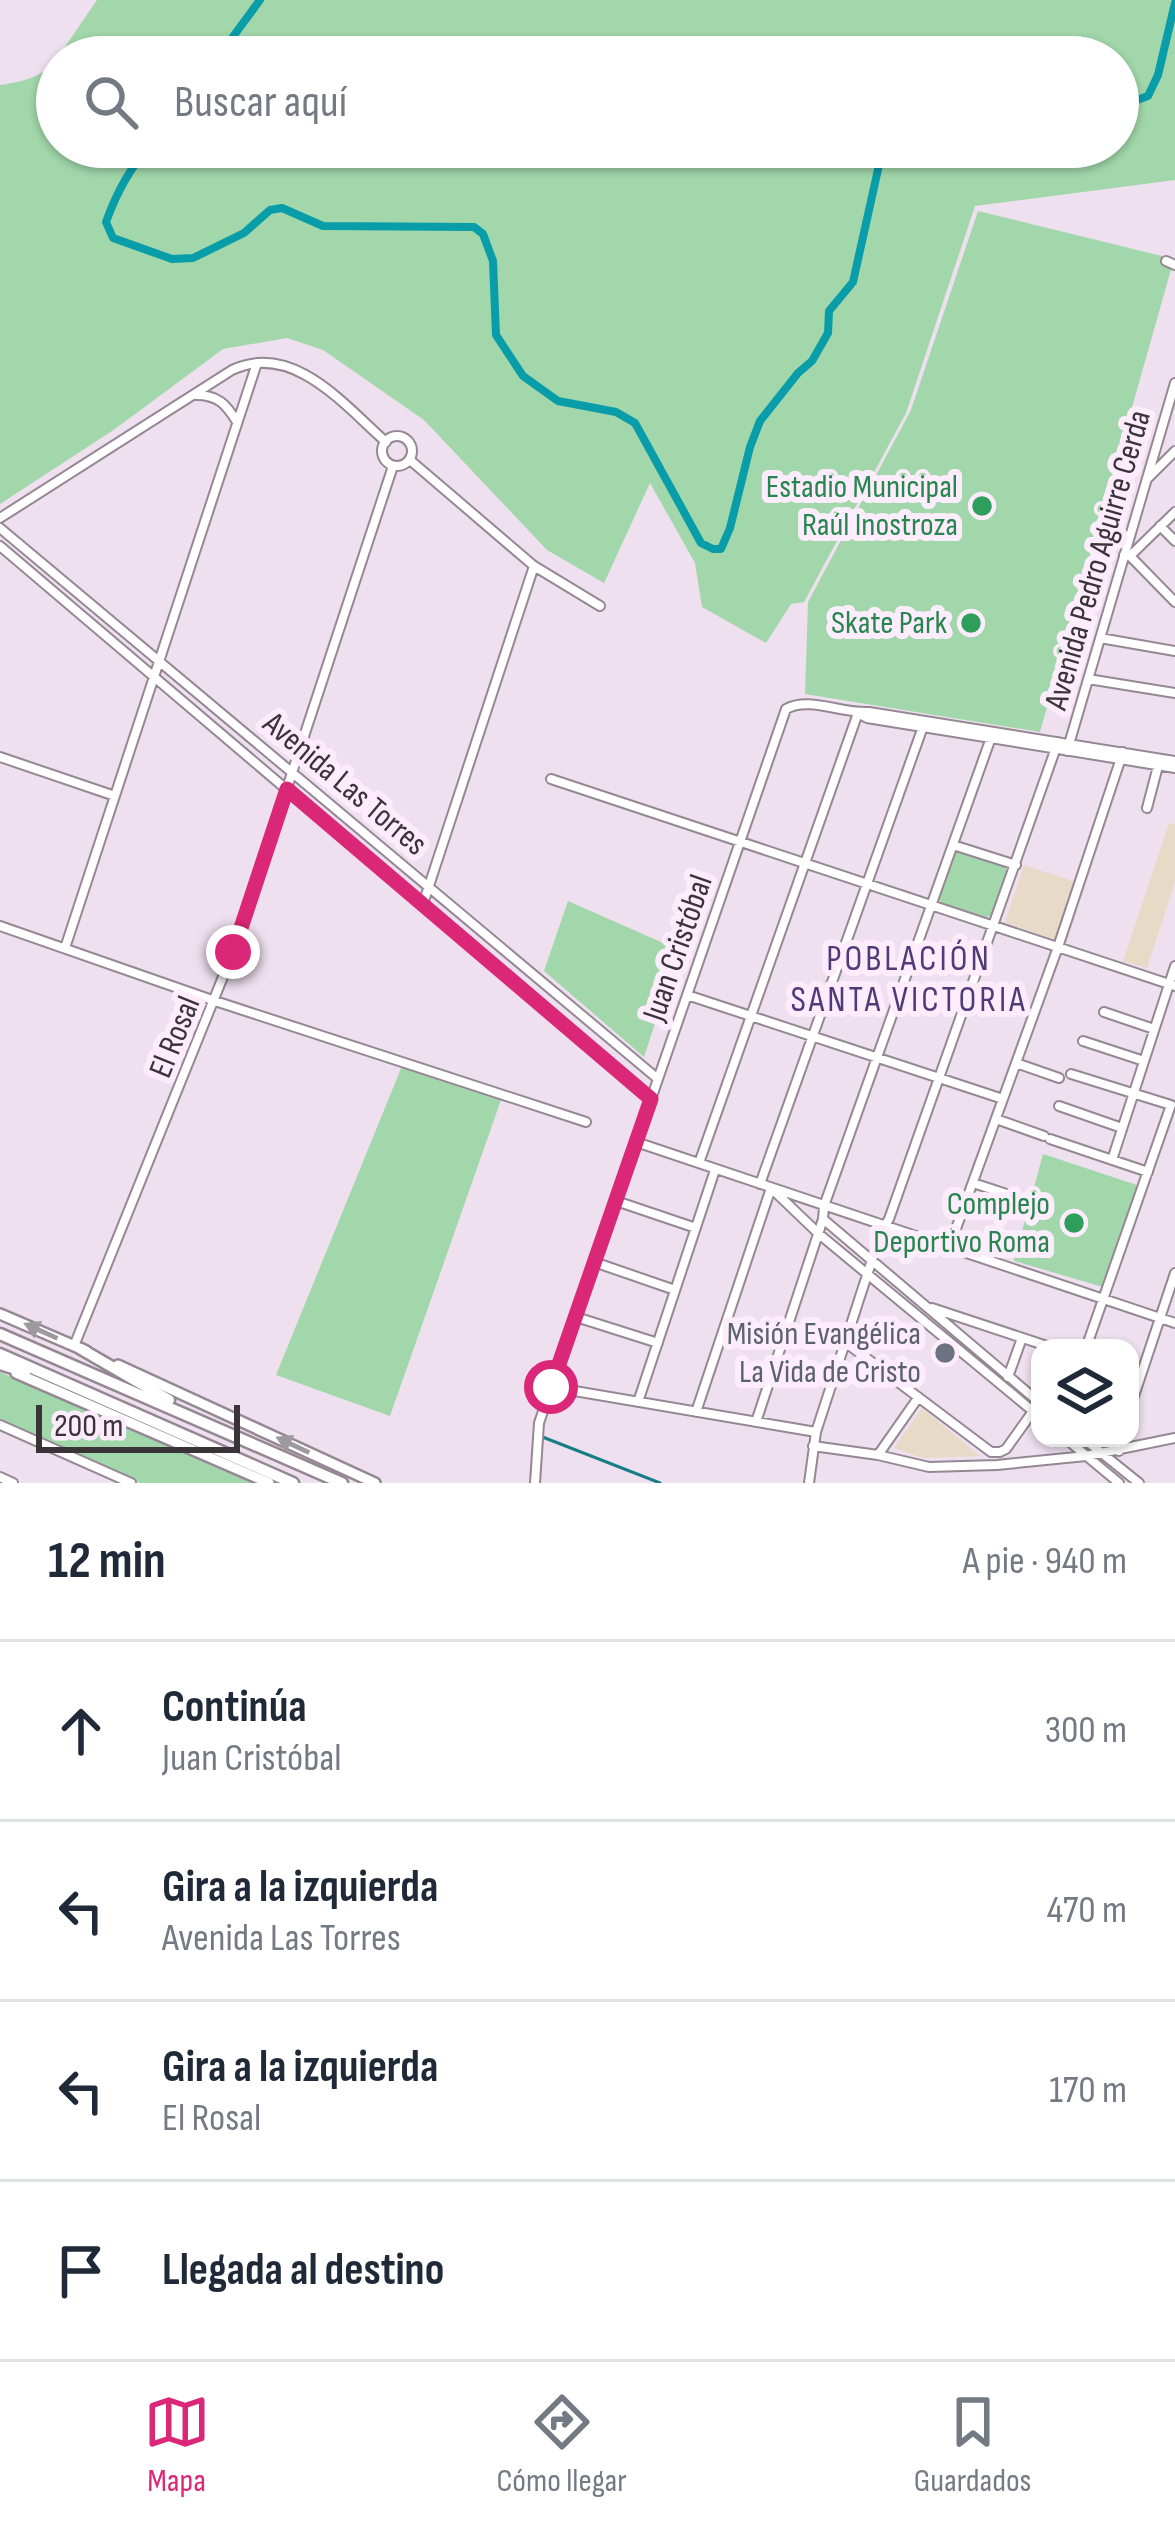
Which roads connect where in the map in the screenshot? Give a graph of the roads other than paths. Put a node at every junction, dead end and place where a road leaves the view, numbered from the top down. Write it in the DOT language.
graph roads {
  1 [pos="257,364"];
  2 [pos="1175,383"];
  3 [pos="195,395"];
  4 [pos="237,422"];
  5 [pos="386,442"];
  6 [pos="1175,451"];
  7 [pos="410,460"];
  8 [pos="393,466"];
  9 [pos="1147,479"];
  10 [pos="1175,512"];
  11 [pos="0,518"];
  12 [pos="1160,526"];
  13 [pos="0,528"];
  14 [pos="1175,542"];
  15 [pos="0,546"];
  16 [pos="1127,556"];
  17 [pos="534,566"];
  18 [pos="1175,602"];
  19 [pos="600,606"];
  20 [pos="1100,638"];
  21 [pos="1175,650"];
  22 [pos="159,659"];
  23 [pos="154,677"];
  24 [pos="1088,680"];
  25 [pos="1175,694"];
  26 [pos="858,713"];
  27 [pos="924,724"];
  28 [pos="992,735"];
  29 [pos="1062,746"];
  30 [pos="1122,756"];
  31 [pos="0,757"];
  32 [pos="1175,764"];
  33 [pos="1158,766"];
  34 [pos="293,772"];
  35 [pos="551,779"];
  36 [pos="287,789"];
  37 [pos="115,796"];
  38 [pos="1147,808"];
  39 [pos="740,842"];
  40 [pos="953,844"];
  41 [pos="806,864"];
  42 [pos="1016,865"];
  43 [pos="869,885"];
  44 [pos="429,886"];
  45 [pos="423,904"];
  46 [pos="932,906"];
  47 [pos="0,926"];
  48 [pos="994,926"];
  49 [pos="1058,947"];
  50 [pos="65,948"];
  51 [pos="476,949"];
  52 [pos="503,950"];
  53 [pos="1175,966"];
  54 [pos="528,970"];
  55 [pos="517,983"];
  56 [pos="1172,985"];
  57 [pos="687,995"];
  58 [pos="215,1000"];
  59 [pos="1104,1012"];
  60 [pos="751,1016"];
  61 [pos="1154,1029"];
  62 [pos="814,1036"];
  63 [pos="1083,1041"];
  64 [pos="878,1058"];
  65 [pos="1144,1061"];
  66 [pos="1016,1064"];
  67 [pos="1071,1074"];
  68 [pos="941,1078"];
  69 [pos="1059,1078"];
  70 [pos="658,1079"];
  71 [pos="1133,1094"];
  72 [pos="651,1099"];
  73 [pos="1003,1099"];
  74 [pos="1059,1106"];
  75 [pos="996,1119"];
  76 [pos="586,1122"];
  77 [pos="1122,1128"];
  78 [pos="636,1142"];
  79 [pos="1112,1160"];
  80 [pos="699,1163"];
  81 [pos="715,1169"];
  82 [pos="1148,1172"];
  83 [pos="973,1183"];
  84 [pos="766,1186"];
  85 [pos="616,1201"];
  86 [pos="1028,1201"];
  87 [pos="824,1206"];
  88 [pos="823,1219"];
  89 [pos="885,1226"];
  90 [pos="696,1228"];
  91 [pos="818,1234"];
  92 [pos="950,1248"];
  93 [pos="872,1260"];
  94 [pos="595,1262"];
  95 [pos="867,1274"];
  96 [pos="1175,1274"];
  97 [pos="675,1290"];
  98 [pos="1103,1299"];
  99 [pos="925,1306"];
  100 [pos="0,1313"];
  101 [pos="576,1316"];
  102 [pos="1160,1318"];
  103 [pos="1175,1323"];
  104 [pos="0,1334"];
  105 [pos="1022,1338"];
  106 [pos="1089,1339"];
  107 [pos="1031,1341"];
  108 [pos="845,1342"];
  109 [pos="658,1343"];
  110 [pos="78,1348"];
  111 [pos="0,1354"];
  112 [pos="0,1365"];
  113 [pos="1008,1377"];
  114 [pos="1139,1381"];
  115 [pos="551,1387"];
  116 [pos="918,1398"];
  117 [pos="1031,1401"];
  118 [pos="638,1402"];
  119 [pos="112,1403"];
  120 [pos="1031,1403"];
  121 [pos="696,1412"];
  122 [pos="1031,1417"];
  123 [pos="756,1422"];
  124 [pos="208,1423"];
  125 [pos="0,1425"];
  126 [pos="816,1432"];
  127 [pos="1175,1438"];
  128 [pos="813,1446"];
  129 [pos="1076,1447"];
  130 [pos="1094,1447"];
  131 [pos="1118,1447"];
  132 [pos="1118,1450"];
  133 [pos="1103,1454"];
  134 [pos="878,1455"];
  135 [pos="1086,1456"];
  136 [pos="0,1477"];
  137 [pos="1129,1481"];
  138 [pos="13,1483"];
  139 [pos="131,1483"];
  140 [pos="268,1483"];
  141 [pos="293,1483"];
  142 [pos="342,1483"];
  143 [pos="375,1483"];
  144 [pos="536,1483"];
  145 [pos="809,1483"];
  1 -- 3 [label="street"];
  1 -- 4 [label="street"];
  1 -- 5 [label="street"];
  2 -- 9 [label="street, Avenida Pedro Aguirre Cerda"];
  3 -- 4 [label="street"];
  3 -- 11 [label="street"];
  4 -- 22 [label="street"];
  5 -- 7 [label="street"];
  5 -- 8 [label="street"];
  6 -- 9 [label="street"];
  7 -- 8 [label="street"];
  7 -- 17 [label="street"];
  8 -- 34 [label="street, El Rosal"];
  9 -- 16 [label="street, Avenida Pedro Aguirre Cerda"];
  10 -- 12 [label="street"];
  12 -- 14 [label="street"];
  12 -- 16 [label="street"];
  13 -- 22 [label="street, Avenida Las Torres"];
  15 -- 23 [label="street, Avenida Las Torres"];
  16 -- 18 [label="street"];
  16 -- 20 [label="street, Avenida Pedro Aguirre Cerda"];
  17 -- 19 [label="street"];
  17 -- 44 [label="street"];
  20 -- 21 [label="street"];
  20 -- 24 [label="street, Avenida Pedro Aguirre Cerda"];
  22 -- 23 [label="street"];
  22 -- 34 [label="street, Avenida Las Torres"];
  23 -- 36 [label="street, Avenida Las Torres"];
  23 -- 37 [label="street"];
  24 -- 25 [label="street"];
  24 -- 29 [label="street, Avenida Pedro Aguirre Cerda"];
  26 -- 27 [label="street"];
  26 -- 39 [label="street, Juan Cristóbal"];
  26 -- 41 [label="street"];
  27 -- 28 [label="street"];
  27 -- 43 [label="street"];
  28 -- 29 [label="street"];
  28 -- 40 [label="street"];
  29 -- 30 [label="street"];
  29 -- 42 [label="street, Avenida Pedro Aguirre Cerda"];
  30 -- 32 [label="street"];
  30 -- 33 [label="street"];
  30 -- 49 [label="street"];
  31 -- 37 [label="street"];
  32 -- 33 [label="street"];
  33 -- 38 [label="street"];
  34 -- 36 [label="street, El Rosal"];
  34 -- 44 [label="street, Avenida Las Torres"];
  35 -- 39 [label="street"];
  36 -- 45 [label="street, Avenida Las Torres"];
  36 -- 58 [label="street, El Rosal"];
  37 -- 50 [label="street"];
  39 -- 41 [label="street"];
  39 -- 57 [label="street, Juan Cristóbal"];
  40 -- 42 [label="street"];
  40 -- 46 [label="street"];
  41 -- 43 [label="street"];
  41 -- 60 [label="street"];
  42 -- 48 [label="street, Avenida Pedro Aguirre Cerda"];
  43 -- 46 [label="street"];
  43 -- 62 [label="street"];
  44 -- 45 [label="street"];
  44 -- 52 [label="street, Avenida Las Torres"];
  45 -- 51 [label="street, Avenida Las Torres"];
  46 -- 48 [label="street"];
  46 -- 64 [label="street"];
  47 -- 50 [label="street"];
  48 -- 49 [label="street"];
  48 -- 68 [label="street, Avenida Pedro Aguirre Cerda"];
  49 -- 56 [label="street"];
  49 -- 66 [label="street"];
  50 -- 58 [label="street"];
  51 -- 52 [label="street"];
  51 -- 55 [label="street, Avenida Las Torres"];
  52 -- 54 [label="street, Avenida Las Torres"];
  53 -- 56 [label="street"];
  54 -- 55 [label="street"];
  54 -- 70 [label="street, Avenida Las Torres"];
  55 -- 72 [label="street, Avenida Las Torres"];
  56 -- 61 [label="street"];
  57 -- 60 [label="street"];
  57 -- 70 [label="street, Juan Cristóbal"];
  58 -- 76 [label="street"];
  58 -- 110 [label="street, El Rosal"];
  59 -- 61 [label="street"];
  60 -- 62 [label="street"];
  60 -- 80 [label="street"];
  61 -- 65 [label="street"];
  62 -- 64 [label="street"];
  62 -- 84 [label="street"];
  63 -- 65 [label="street"];
  64 -- 68 [label="street"];
  64 -- 87 [label="street"];
  65 -- 71 [label="street"];
  66 -- 69 [label="street"];
  66 -- 73 [label="street"];
  67 -- 71 [label="street"];
  68 -- 73 [label="street"];
  68 -- 89 [label="street, Avenida Pedro Aguirre Cerda"];
  70 -- 72 [label="street, Juan Cristóbal"];
  71 -- 77 [label="street"];
  71 -- 82 [label="street"];
  72 -- 78 [label="street, Juan Cristóbal"];
  73 -- 75 [label="street"];
  74 -- 77 [label="street"];
  75 -- 79 [label="street"];
  75 -- 83 [label="street"];
  77 -- 79 [label="street"];
  78 -- 80 [label="street"];
  78 -- 85 [label="street, Juan Cristóbal"];
  79 -- 82 [label="street"];
  80 -- 81 [label="street"];
  81 -- 84 [label="street"];
  81 -- 90 [label="street"];
  82 -- 98 [label="street"];
  83 -- 86 [label="street"];
  83 -- 92 [label="street"];
  84 -- 87 [label="street"];
  84 -- 91 [label="street"];
  84 -- 121 [label="street"];
  85 -- 90 [label="street"];
  85 -- 94 [label="street, Juan Cristóbal"];
  87 -- 88 [label="street"];
  87 -- 89 [label="street"];
  88 -- 91 [label="street"];
  88 -- 93 [label="street"];
  89 -- 92 [label="street"];
  89 -- 93 [label="street, Avenida Pedro Aguirre Cerda"];
  90 -- 97 [label="street"];
  91 -- 95 [label="street"];
  91 -- 123 [label="street"];
  92 -- 98 [label="street"];
  93 -- 95 [label="street, Avenida Pedro Aguirre Cerda"];
  93 -- 99 [label="street"];
  94 -- 97 [label="street"];
  94 -- 101 [label="street, Juan Cristóbal"];
  95 -- 108 [label="street, Avenida Pedro Aguirre Cerda"];
  95 -- 120 [label="street"];
  96 -- 102 [label="street"];
  97 -- 109 [label="street"];
  98 -- 102 [label="street"];
  98 -- 106 [label="street"];
  99 -- 105 [label="street"];
  99 -- 113 [label="street"];
  110 -- 100 [label="main road, one-way"];
  101 -- 109 [label="street"];
  101 -- 115 [label="street, Juan Cristóbal"];
  102 -- 103 [label="street"];
  102 -- 114 [label="street"];
  104 -- 124 [label="highway"];
  105 -- 107 [label="street"];
  105 -- 113 [label="street"];
  108 -- 116 [label="street"];
  108 -- 126 [label="street, Avenida Pedro Aguirre Cerda"];
  109 -- 118 [label="street"];
  110 -- 124 [label="highway"];
  143 -- 110 [label="main road, one-way"];
  111 -- 119 [label="highway"];
  112 -- 119 [label="highway"];
  112 -- 140 [label="main road"];
  113 -- 117 [label="street"];
  115 -- 118 [label="street"];
  115 -- 144 [label="street, Juan Cristóbal"];
  116 -- 122 [label="street"];
  116 -- 134 [label="street"];
  118 -- 121 [label="street"];
  119 -- 141 [label="highway"];
  121 -- 123 [label="street"];
  123 -- 126 [label="street"];
  124 -- 142 [label="highway"];
  125 -- 139 [label="street"];
  126 -- 128 [label="street, Avenida Pedro Aguirre Cerda"];
  127 -- 132 [label="street"];
  128 -- 134 [label="street"];
  128 -- 145 [label="street, Avenida Pedro Aguirre Cerda"];
  129 -- 135 [label="street"];
  130 -- 133 [label="street"];
  131 -- 132 [label="street"];
  132 -- 133 [label="street"];
  133 -- 135 [label="street"];
  133 -- 137 [label="street"];
  134 -- 135 [label="street"];
  135 -- 137 [label="street"];
  136 -- 138 [label="street"];
}
